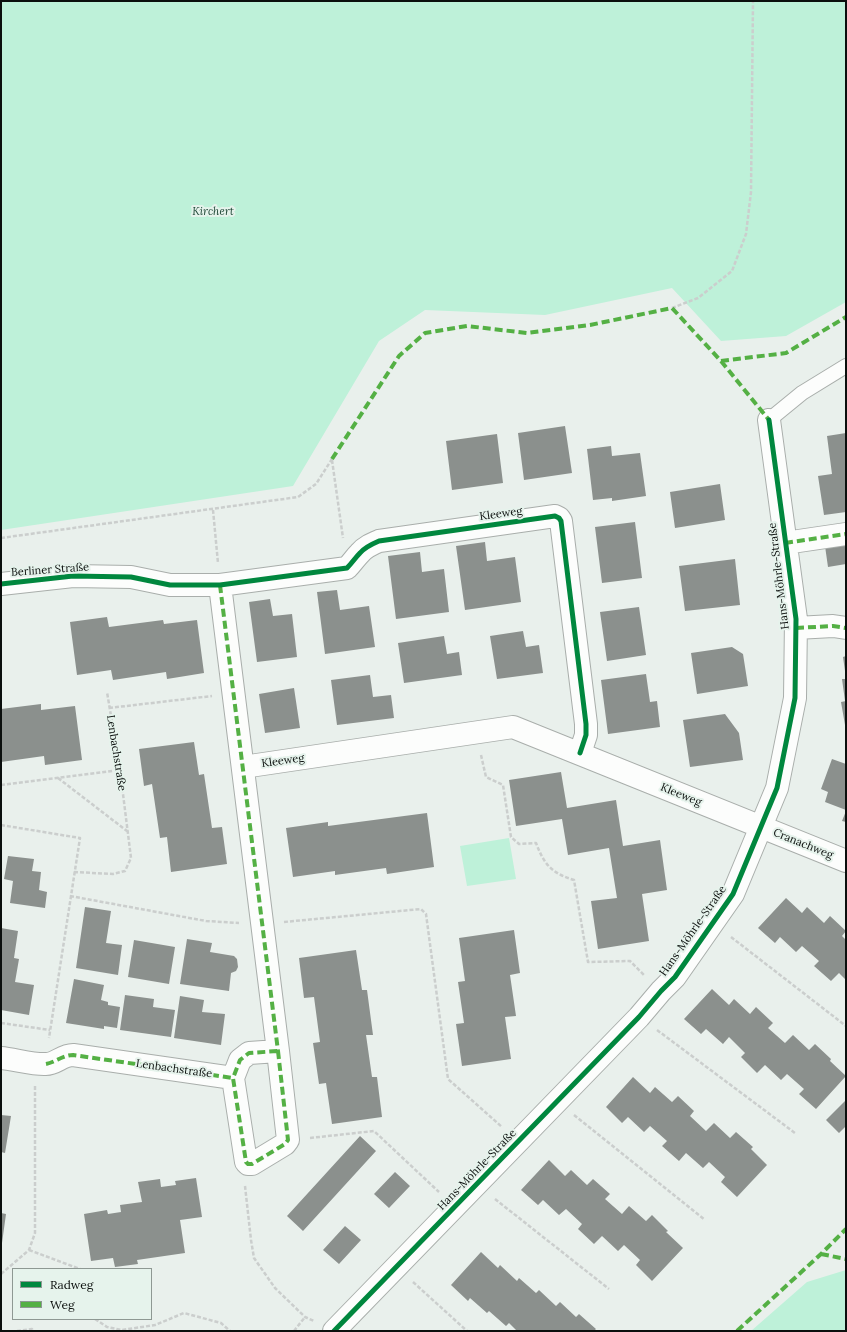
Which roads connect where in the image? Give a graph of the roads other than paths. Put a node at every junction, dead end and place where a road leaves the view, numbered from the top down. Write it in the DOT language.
graph roads {
  1 [pos="846,366"];
  2 [pos="769,420"];
  3 [pos="846,534"];
  4 [pos="785,543"];
  5 [pos="1,584"];
  6 [pos="220,586"];
  7 [pos="796,628"];
  8 [pos="846,628"];
  9 [pos="580,753"];
  10 [pos="243,767"];
  11 [pos="761,827"];
  12 [pos="846,860"];
  13 [pos="278,1051"];
  14 [pos="1,1058"];
  15 [pos="233,1078"];
  16 [pos="334,1331"];
  1 -- 2 [label="lane, Hans-Möhrle-Straße"];
  2 -- 4 [label="street, Hans-Möhrle-Straße"];
  3 -- 4 [label="street, Hans-Möhrle-Straße"];
  4 -- 7 [label="street, Hans-Möhrle-Straße"];
  5 -- 6 [label="street, Berliner Straße"];
  6 -- 9 [label="street, Kleeweg"];
  6 -- 10 [label="street"];
  7 -- 8 [label="street, Hans-Möhrle-Straße"];
  7 -- 11 [label="street, Hans-Möhrle-Straße"];
  9 -- 10 [label="street, Kleeweg"];
  9 -- 11 [label="street, Kleeweg"];
  10 -- 13 [label="street"];
  11 -- 12 [label="street, Cranachweg"];
  11 -- 16 [label="street, Hans-Möhrle-Straße"];
  13 -- 15 [label="street"];
  13 -- 15 [label="street"];
  14 -- 15 [label="street, Lenbachstraße"];
}
